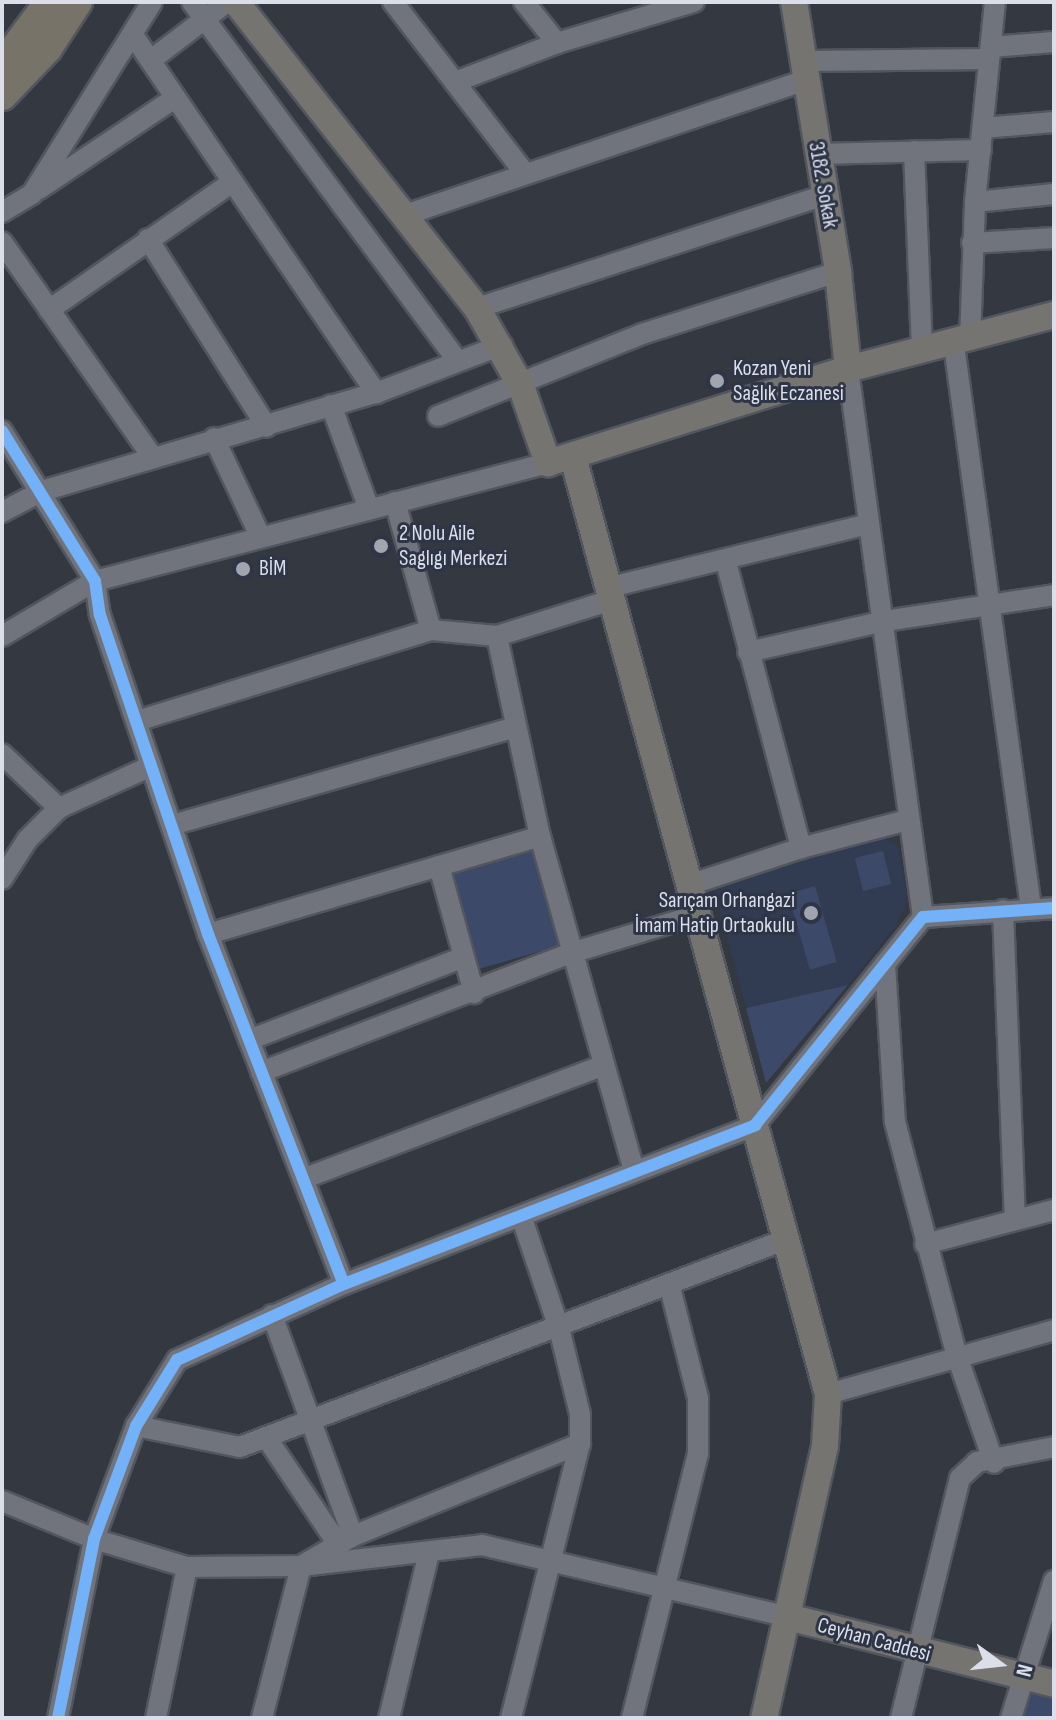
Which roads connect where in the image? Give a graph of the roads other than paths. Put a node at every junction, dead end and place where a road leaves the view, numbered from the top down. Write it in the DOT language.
graph roads {
  1 [pos="50,2"];
  2 [pos="77,2"];
  3 [pos="152,2"];
  4 [pos="227,2"];
  5 [pos="236,2"];
  6 [pos="393,2"];
  7 [pos="524,2"];
  8 [pos="694,2"];
  9 [pos="794,2"];
  10 [pos="995,2"];
  11 [pos="198,11"];
  12 [pos="133,35"];
  13 [pos="1054,42"];
  14 [pos="557,43"];
  15 [pos="990,53"];
  16 [pos="151,60"];
  17 [pos="2,66"];
  18 [pos="806,70"];
  19 [pos="455,82"];
  20 [pos="2,95"];
  21 [pos="175,98"];
  22 [pos="1054,122"];
  23 [pos="983,128"];
  24 [pos="981,150"];
  25 [pos="914,151"];
  26 [pos="817,154"];
  27 [pos="524,172"];
  28 [pos="231,183"];
  29 [pos="32,194"];
  30 [pos="1054,194"];
  31 [pos="825,195"];
  32 [pos="975,202"];
  33 [pos="2,212"];
  34 [pos="405,215"];
  35 [pos="1054,238"];
  36 [pos="148,239"];
  37 [pos="2,242"];
  38 [pos="972,243"];
  39 [pos="838,272"];
  40 [pos="477,308"];
  41 [pos="49,310"];
  42 [pos="1054,315"];
  43 [pos="962,342"];
  44 [pos="502,345"];
  45 [pos="922,352"];
  46 [pos="458,361"];
  47 [pos="848,369"];
  48 [pos="521,386"];
  49 [pos="376,393"];
  50 [pos="331,405"];
  51 [pos="438,416"];
  52 [pos="267,427"];
  53 [pos="2,431"];
  54 [pos="214,438"];
  55 [pos="151,455"];
  56 [pos="560,460"];
  57 [pos="42,491"];
  58 [pos="395,502"];
  59 [pos="369,509"];
  60 [pos="2,512"];
  61 [pos="865,525"];
  62 [pos="261,538"];
  63 [pos="726,562"];
  64 [pos="95,581"];
  65 [pos="607,595"];
  66 [pos="1054,595"];
  67 [pos="990,604"];
  68 [pos="885,621"];
  69 [pos="431,630"];
  70 [pos="2,636"];
  71 [pos="497,636"];
  72 [pos="748,652"];
  73 [pos="137,721"];
  74 [pos="516,727"];
  75 [pos="4,760"];
  76 [pos="151,766"];
  77 [pos="59,808"];
  78 [pos="908,820"];
  79 [pos="172,825"];
  80 [pos="540,836"];
  81 [pos="801,848"];
  82 [pos="439,866"];
  83 [pos="2,879"];
  84 [pos="689,885"];
  85 [pos="1031,908"];
  86 [pos="1054,908"];
  87 [pos="1003,910"];
  88 [pos="697,915"];
  89 [pos="923,917"];
  90 [pos="208,934"];
  91 [pos="571,953"];
  92 [pos="464,957"];
  93 [pos="885,964"];
  94 [pos="474,993"];
  95 [pos="249,1040"];
  96 [pos="601,1066"];
  97 [pos="261,1072"];
  98 [pos="755,1125"];
  99 [pos="634,1170"];
  100 [pos="305,1178"];
  101 [pos="1054,1210"];
  102 [pos="522,1219"];
  103 [pos="1015,1220"];
  104 [pos="787,1239"];
  105 [pos="925,1244"];
  106 [pos="344,1284"];
  107 [pos="670,1287"];
  108 [pos="272,1315"];
  109 [pos="559,1328"];
  110 [pos="1054,1330"];
  111 [pos="957,1356"];
  112 [pos="828,1394"];
  113 [pos="308,1418"];
  114 [pos="136,1426"];
  115 [pos="266,1437"];
  116 [pos="580,1444"];
  117 [pos="1054,1447"];
  118 [pos="994,1463"];
  119 [pos="2,1501"];
  120 [pos="94,1539"];
  121 [pos="346,1540"];
  122 [pos="429,1553"];
  123 [pos="550,1559"];
  124 [pos="301,1566"];
  125 [pos="187,1567"];
  126 [pos="1054,1581"];
  127 [pos="664,1588"];
  128 [pos="788,1617"];
  129 [pos="916,1652"];
  130 [pos="1023,1678"];
  131 [pos="1054,1684"];
  132 [pos="58,1718"];
  133 [pos="156,1718"];
  134 [pos="262,1718"];
  135 [pos="389,1718"];
  136 [pos="511,1718"];
  137 [pos="632,1718"];
  138 [pos="764,1718"];
  139 [pos="901,1718"];
  140 [pos="1011,1718"];
  1 -- 17 [label="highway"];
  2 -- 20 [label="highway"];
  3 -- 12 [label="street"];
  4 -- 11 [label="street"];
  5 -- 34 [label="main road"];
  6 -- 19 [label="street"];
  7 -- 14 [label="street"];
  8 -- 14 [label="street"];
  9 -- 18 [label="main road, 3182. Sokak"];
  10 -- 15 [label="street"];
  11 -- 16 [label="street"];
  11 -- 46 [label="street"];
  12 -- 16 [label="street"];
  12 -- 29 [label="street"];
  13 -- 15 [label="street"];
  14 -- 19 [label="street"];
  15 -- 18 [label="street"];
  15 -- 23 [label="street"];
  16 -- 21 [label="street"];
  18 -- 26 [label="main road, 3182. Sokak"];
  18 -- 27 [label="street"];
  19 -- 27 [label="street"];
  21 -- 28 [label="street"];
  21 -- 29 [label="street"];
  22 -- 23 [label="street"];
  23 -- 24 [label="street"];
  24 -- 25 [label="street"];
  24 -- 32 [label="street"];
  25 -- 26 [label="street"];
  25 -- 45 [label="street"];
  26 -- 31 [label="main road, 3182. Sokak"];
  27 -- 34 [label="street"];
  28 -- 36 [label="street"];
  28 -- 49 [label="street"];
  29 -- 33 [label="street"];
  30 -- 32 [label="street"];
  31 -- 39 [label="main road, 3182. Sokak"];
  31 -- 40 [label="street"];
  32 -- 38 [label="street"];
  34 -- 40 [label="main road"];
  35 -- 38 [label="street"];
  36 -- 41 [label="street"];
  36 -- 52 [label="street"];
  37 -- 41 [label="street"];
  38 -- 43 [label="street"];
  39 -- 47 [label="main road, 3182. Sokak"];
  39 -- 48 [label="street"];
  40 -- 44 [label="main road"];
  41 -- 55 [label="street"];
  42 -- 43 [label="main road"];
  43 -- 45 [label="main road"];
  43 -- 67 [label="street"];
  44 -- 46 [label="street"];
  44 -- 48 [label="main road"];
  45 -- 47 [label="main road"];
  46 -- 49 [label="street"];
  47 -- 56 [label="main road"];
  47 -- 61 [label="street"];
  48 -- 51 [label="street"];
  48 -- 56 [label="main road"];
  49 -- 50 [label="street"];
  50 -- 52 [label="street"];
  50 -- 59 [label="street"];
  52 -- 54 [label="street"];
  53 -- 57 [label="street"];
  54 -- 55 [label="street"];
  54 -- 62 [label="street"];
  55 -- 57 [label="street"];
  56 -- 58 [label="street"];
  56 -- 65 [label="main road"];
  57 -- 60 [label="street"];
  57 -- 64 [label="street"];
  58 -- 59 [label="street"];
  58 -- 69 [label="street"];
  59 -- 62 [label="street"];
  61 -- 63 [label="street"];
  61 -- 68 [label="street"];
  62 -- 64 [label="street"];
  63 -- 65 [label="street"];
  63 -- 72 [label="street"];
  64 -- 70 [label="street"];
  64 -- 73 [label="street"];
  65 -- 71 [label="street"];
  65 -- 84 [label="main road"];
  66 -- 67 [label="street"];
  67 -- 68 [label="street"];
  67 -- 85 [label="street"];
  68 -- 72 [label="street"];
  68 -- 78 [label="street"];
  69 -- 71 [label="street"];
  69 -- 73 [label="street"];
  71 -- 74 [label="street"];
  72 -- 81 [label="street"];
  73 -- 76 [label="street"];
  74 -- 79 [label="street"];
  74 -- 80 [label="street"];
  75 -- 77 [label="street"];
  76 -- 77 [label="street"];
  76 -- 79 [label="street"];
  77 -- 83 [label="street"];
  78 -- 81 [label="street"];
  78 -- 89 [label="street"];
  79 -- 90 [label="street"];
  80 -- 82 [label="street"];
  80 -- 91 [label="street"];
  81 -- 84 [label="street"];
  82 -- 90 [label="street"];
  82 -- 92 [label="street"];
  84 -- 88 [label="main road"];
  85 -- 86 [label="street"];
  85 -- 87 [label="street"];
  87 -- 89 [label="street"];
  87 -- 103 [label="street"];
  88 -- 91 [label="street"];
  88 -- 98 [label="main road"];
  89 -- 93 [label="street"];
  90 -- 95 [label="street"];
  91 -- 94 [label="street"];
  91 -- 96 [label="street"];
  92 -- 94 [label="street"];
  92 -- 95 [label="street"];
  93 -- 98 [label="street"];
  93 -- 105 [label="street"];
  94 -- 97 [label="street"];
  95 -- 97 [label="street"];
  96 -- 99 [label="street"];
  96 -- 100 [label="street"];
  97 -- 100 [label="street"];
  98 -- 99 [label="street"];
  98 -- 104 [label="main road"];
  99 -- 102 [label="street"];
  100 -- 106 [label="street"];
  101 -- 103 [label="street"];
  102 -- 106 [label="street"];
  102 -- 109 [label="street"];
  103 -- 105 [label="street"];
  104 -- 107 [label="street"];
  104 -- 112 [label="main road"];
  105 -- 111 [label="street"];
  106 -- 108 [label="street"];
  107 -- 109 [label="street"];
  107 -- 127 [label="street"];
  108 -- 113 [label="street"];
  108 -- 114 [label="street"];
  109 -- 113 [label="street"];
  109 -- 116 [label="street"];
  110 -- 111 [label="street"];
  111 -- 112 [label="street"];
  111 -- 118 [label="street"];
  112 -- 128 [label="main road"];
  113 -- 115 [label="street"];
  113 -- 121 [label="street"];
  114 -- 115 [label="street"];
  114 -- 120 [label="street"];
  115 -- 121 [label="street"];
  116 -- 121 [label="street"];
  116 -- 123 [label="street"];
  117 -- 118 [label="street"];
  118 -- 129 [label="street"];
  119 -- 120 [label="street"];
  120 -- 125 [label="street"];
  120 -- 132 [label="street"];
  121 -- 124 [label="street"];
  122 -- 123 [label="street"];
  122 -- 124 [label="street"];
  122 -- 135 [label="street"];
  123 -- 127 [label="street"];
  123 -- 136 [label="street"];
  124 -- 125 [label="street"];
  124 -- 134 [label="street"];
  125 -- 133 [label="street"];
  126 -- 130 [label="street"];
  127 -- 128 [label="street"];
  127 -- 137 [label="street"];
  128 -- 129 [label="main road, Ceyhan Caddesi"];
  128 -- 138 [label="main road"];
  129 -- 130 [label="main road, Ceyhan Caddesi"];
  129 -- 139 [label="street"];
  130 -- 131 [label="main road, Ceyhan Caddesi"];
  130 -- 140 [label="street"];
}
